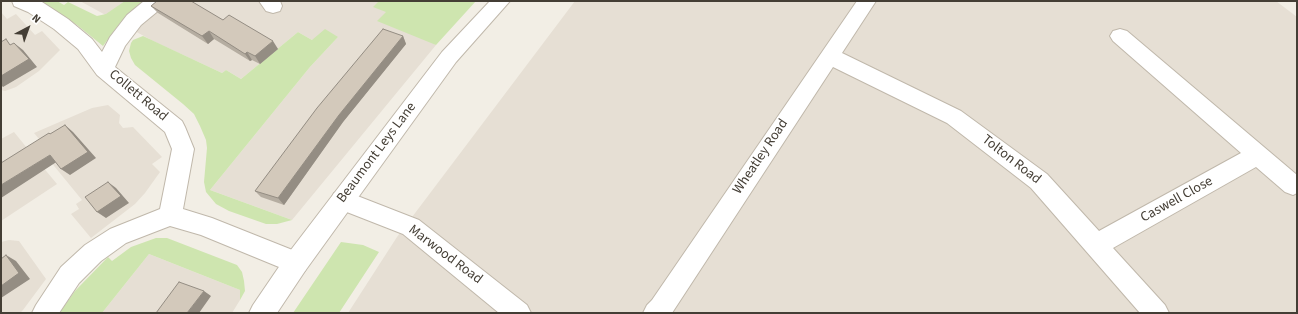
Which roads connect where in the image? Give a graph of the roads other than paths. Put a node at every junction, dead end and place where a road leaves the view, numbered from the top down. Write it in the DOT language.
graph roads {
  1 [pos="21,1"];
  2 [pos="157,1"];
  3 [pos="501,1"];
  4 [pos="867,1"];
  5 [pos="1120,36"];
  6 [pos="828,56"];
  7 [pos="104,69"];
  8 [pos="1258,154"];
  9 [pos="1293,184"];
  10 [pos="342,200"];
  11 [pos="170,216"];
  12 [pos="1096,245"];
  13 [pos="296,263"];
  14 [pos="44,313"];
  15 [pos="262,313"];
  16 [pos="518,313"];
  17 [pos="656,313"];
  18 [pos="1156,313"];
  1 -- 7 [label="street"];
  2 -- 7 [label="street, Collett Road"];
  3 -- 10 [label="street, Beaumont Leys Lane"];
  4 -- 6 [label="street, Wheatley Road"];
  5 -- 8 [label="street"];
  6 -- 12 [label="street, Tolton Road"];
  6 -- 17 [label="street, Wheatley Road"];
  7 -- 11 [label="street, Collett Road"];
  8 -- 9 [label="street"];
  8 -- 12 [label="street, Caswell Close"];
  10 -- 13 [label="street, Beaumont Leys Lane"];
  10 -- 16 [label="street, Marwood Road"];
  11 -- 13 [label="street"];
  11 -- 14 [label="street"];
  12 -- 18 [label="street, Tolton Road"];
  13 -- 15 [label="street, Beaumont Leys Lane"];
}
